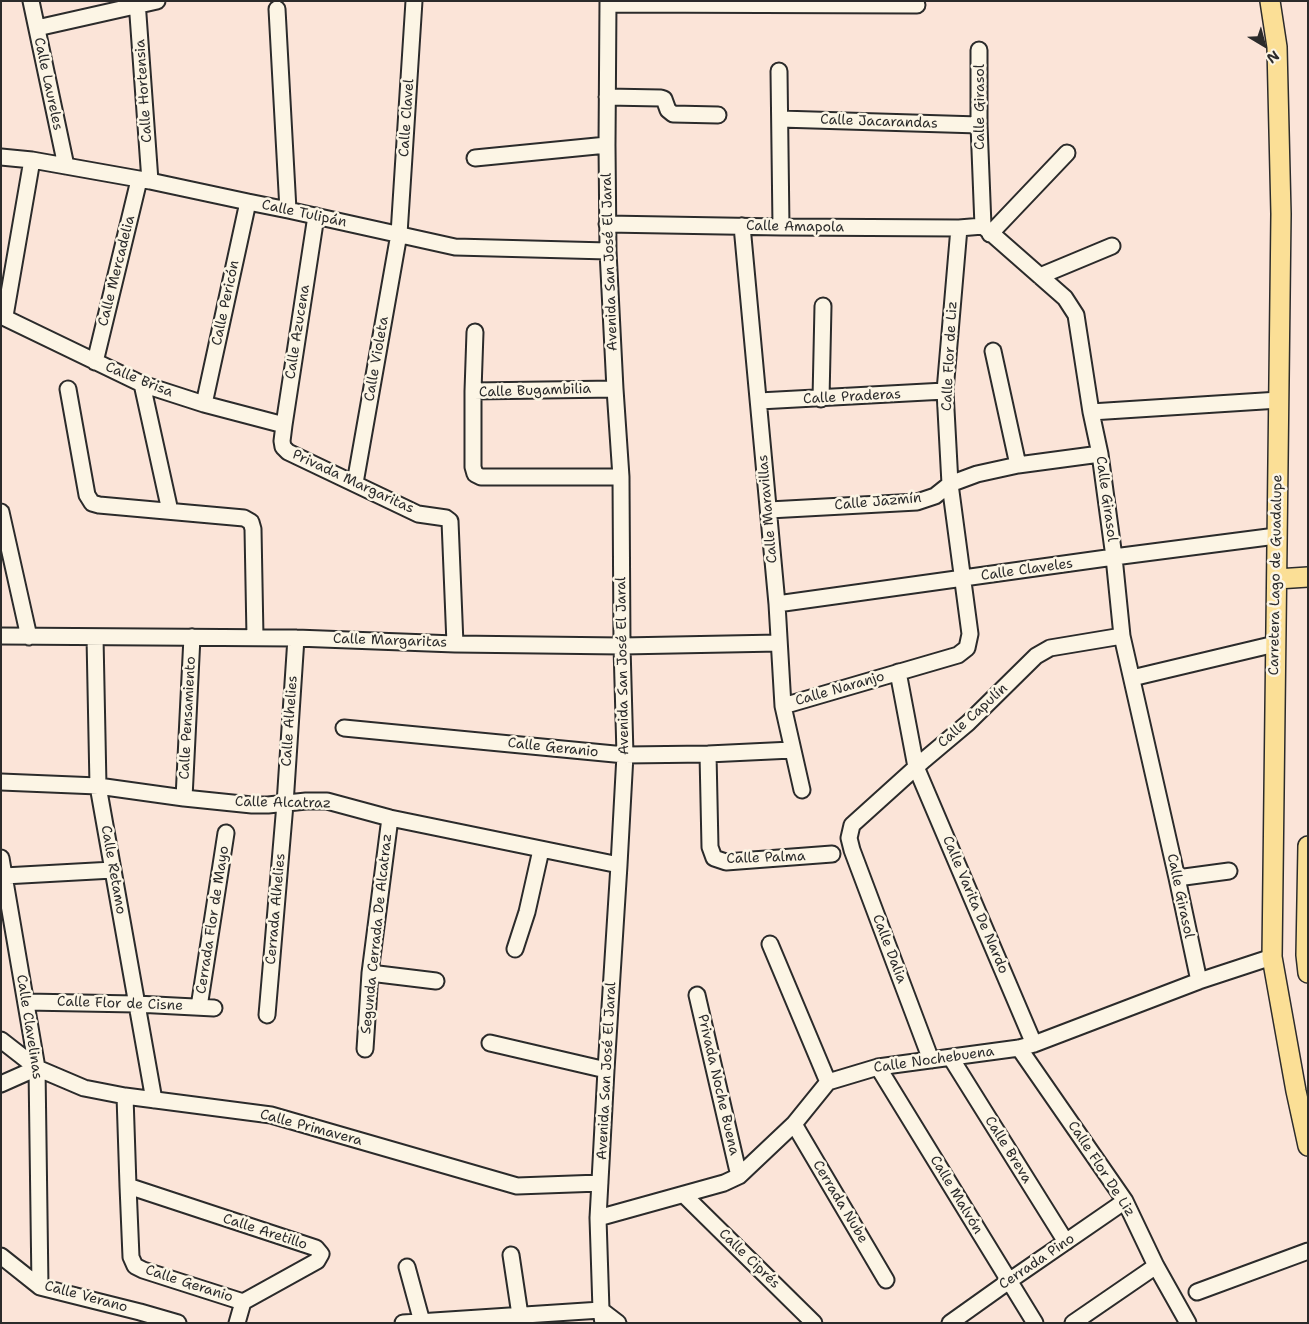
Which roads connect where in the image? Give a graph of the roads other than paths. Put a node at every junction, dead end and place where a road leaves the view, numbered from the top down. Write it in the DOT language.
graph roads {
  1 [pos="31,1"];
  2 [pos="157,1"];
  3 [pos="414,1"];
  4 [pos="1270,1"];
  5 [pos="138,3"];
  6 [pos="608,3"];
  7 [pos="917,4"];
  8 [pos="277,10"];
  9 [pos="37,28"];
  10 [pos="979,50"];
  11 [pos="779,71"];
  12 [pos="607,97"];
  13 [pos="718,115"];
  14 [pos="780,119"];
  15 [pos="978,125"];
  16 [pos="607,145"];
  17 [pos="1067,153"];
  18 [pos="1,157"];
  19 [pos="475,158"];
  20 [pos="32,160"];
  21 [pos="66,166"];
  22 [pos="144,181"];
  23 [pos="248,202"];
  24 [pos="288,210"];
  25 [pos="316,216"];
  26 [pos="608,224"];
  27 [pos="742,226"];
  28 [pos="781,227"];
  29 [pos="960,228"];
  30 [pos="986,230"];
  31 [pos="399,234"];
  32 [pos="1112,246"];
  33 [pos="608,251"];
  34 [pos="1040,276"];
  35 [pos="823,306"];
  36 [pos="3,316"];
  37 [pos="475,332"];
  38 [pos="993,351"];
  39 [pos="95,362"];
  40 [pos="142,384"];
  41 [pos="68,389"];
  42 [pos="615,389"];
  43 [pos="473,391"];
  44 [pos="945,391"];
  45 [pos="821,399"];
  46 [pos="1280,400"];
  47 [pos="759,401"];
  48 [pos="204,404"];
  49 [pos="1092,412"];
  50 [pos="284,426"];
  51 [pos="283,447"];
  52 [pos="1100,454"];
  53 [pos="1018,465"];
  54 [pos="621,477"];
  55 [pos="355,483"];
  56 [pos="950,484"];
  57 [pos="769,510"];
  58 [pos="170,511"];
  59 [pos="1,512"];
  60 [pos="1276,536"];
  61 [pos="1114,557"];
  62 [pos="1308,577"];
  63 [pos="963,578"];
  64 [pos="1277,579"];
  65 [pos="777,604"];
  66 [pos="1,636"];
  67 [pos="1122,636"];
  68 [pos="29,637"];
  69 [pos="95,637"];
  70 [pos="192,637"];
  71 [pos="255,638"];
  72 [pos="296,638"];
  73 [pos="779,643"];
  74 [pos="455,644"];
  75 [pos="1275,644"];
  76 [pos="622,646"];
  77 [pos="967,648"];
  78 [pos="898,672"];
  79 [pos="1132,678"];
  80 [pos="783,706"];
  81 [pos="344,728"];
  82 [pos="792,750"];
  83 [pos="708,754"];
  84 [pos="625,755"];
  85 [pos="916,767"];
  86 [pos="1,782"];
  87 [pos="98,786"];
  88 [pos="802,790"];
  89 [pos="184,798"];
  90 [pos="285,804"];
  91 [pos="390,818"];
  92 [pos="226,833"];
  93 [pos="849,838"];
  94 [pos="1308,846"];
  95 [pos="541,850"];
  96 [pos="832,854"];
  97 [pos="1,858"];
  98 [pos="619,865"];
  99 [pos="113,870"];
  100 [pos="1229,871"];
  101 [pos="4,876"];
  102 [pos="1177,878"];
  103 [pos="1307,906"];
  104 [pos="770,944"];
  105 [pos="515,949"];
  106 [pos="1272,957"];
  107 [pos="370,973"];
  108 [pos="1308,973"];
  109 [pos="1199,981"];
  110 [pos="436,982"];
  111 [pos="697,995"];
  112 [pos="26,1002"];
  113 [pos="136,1004"];
  114 [pos="199,1007"];
  115 [pos="214,1008"];
  116 [pos="267,1015"];
  117 [pos="1,1040"];
  118 [pos="490,1044"];
  119 [pos="1026,1046"];
  120 [pos="365,1049"];
  121 [pos="951,1058"];
  122 [pos="931,1060"];
  123 [pos="878,1067"];
  124 [pos="37,1068"];
  125 [pos="606,1070"];
  126 [pos="828,1082"];
  127 [pos="1,1084"];
  128 [pos="125,1096"];
  129 [pos="154,1100"];
  130 [pos="794,1124"];
  131 [pos="1308,1146"];
  132 [pos="739,1176"];
  133 [pos="600,1183"];
  134 [pos="128,1186"];
  135 [pos="684,1195"];
  136 [pos="1125,1201"];
  137 [pos="598,1218"];
  138 [pos="1066,1242"];
  139 [pos="1308,1251"];
  140 [pos="511,1255"];
  141 [pos="1,1256"];
  142 [pos="1156,1266"];
  143 [pos="407,1267"];
  144 [pos="886,1280"];
  145 [pos="1009,1281"];
  146 [pos="40,1287"];
  147 [pos="1197,1292"];
  148 [pos="243,1302"];
  149 [pos="520,1315"];
  150 [pos="602,1316"];
  151 [pos="140,1317"];
  152 [pos="422,1322"];
  153 [pos="178,1323"];
  154 [pos="237,1323"];
  155 [pos="404,1323"];
  156 [pos="618,1323"];
  157 [pos="814,1323"];
  158 [pos="950,1323"];
  159 [pos="1035,1323"];
  160 [pos="1073,1323"];
  161 [pos="1188,1323"];
  1 -- 9 [label="street, Calle Laureles"];
  2 -- 5 [label="street"];
  3 -- 31 [label="street, Calle Clavel"];
  4 -- 46 [label="main road, Carretera Lago de Guadalupe"];
  5 -- 9 [label="street"];
  5 -- 22 [label="street, Calle Hortensia"];
  6 -- 7 [label="street"];
  6 -- 12 [label="street, Avenida San José El Jaral"];
  8 -- 24 [label="street"];
  9 -- 21 [label="street, Calle Laureles"];
  10 -- 15 [label="street, Calle Girasol"];
  11 -- 14 [label="street"];
  12 -- 13 [label="street"];
  12 -- 16 [label="street, Avenida San José El Jaral"];
  14 -- 15 [label="street, Calle Jacarandas"];
  14 -- 28 [label="street"];
  15 -- 30 [label="street, Calle Girasol"];
  16 -- 19 [label="street"];
  16 -- 26 [label="street, Avenida San José El Jaral"];
  17 -- 30 [label="street"];
  18 -- 20 [label="street, Calle Tulipán"];
  20 -- 21 [label="street, Calle Tulipán"];
  20 -- 36 [label="street"];
  21 -- 22 [label="street, Calle Tulipán"];
  22 -- 23 [label="street, Calle Tulipán"];
  22 -- 39 [label="street, Calle Mercadelia"];
  23 -- 24 [label="street, Calle Tulipán"];
  23 -- 48 [label="street, Calle Pericón"];
  24 -- 25 [label="street, Calle Tulipán"];
  25 -- 31 [label="street, Calle Tulipán"];
  25 -- 50 [label="street, Calle Azucena"];
  26 -- 27 [label="street, Calle Amapola"];
  26 -- 33 [label="street, Avenida San José El Jaral"];
  27 -- 28 [label="street, Calle Amapola"];
  27 -- 47 [label="street, Calle Maravillas"];
  28 -- 29 [label="street, Calle Amapola"];
  29 -- 30 [label="street, Calle Amapola"];
  29 -- 44 [label="street, Calle Flor de Liz"];
  30 -- 34 [label="street, Calle Girasol"];
  31 -- 33 [label="street, Calle Tulipán"];
  31 -- 55 [label="street, Calle Violeta"];
  32 -- 34 [label="street"];
  33 -- 42 [label="street, Avenida San José El Jaral"];
  34 -- 49 [label="street, Calle Girasol"];
  35 -- 45 [label="street"];
  36 -- 39 [label="street, Calle Brisa"];
  37 -- 43 [label="street"];
  38 -- 53 [label="street"];
  39 -- 40 [label="street, Calle Brisa"];
  40 -- 48 [label="street, Calle Brisa"];
  40 -- 58 [label="street"];
  41 -- 58 [label="street"];
  42 -- 43 [label="street, Calle Bugambilia"];
  42 -- 54 [label="street, Avenida San José El Jaral"];
  43 -- 54 [label="street, Calle Bugambilia"];
  44 -- 45 [label="street, Calle Praderas"];
  44 -- 56 [label="street, Calle Flor de Liz"];
  45 -- 47 [label="street, Calle Praderas"];
  46 -- 49 [label="street"];
  46 -- 60 [label="main road, Carretera Lago de Guadalupe"];
  47 -- 57 [label="street, Calle Maravillas"];
  48 -- 50 [label="street, Calle Brisa"];
  49 -- 52 [label="street, Calle Girasol"];
  50 -- 51 [label="street, Calle Azucena"];
  51 -- 55 [label="street, Privada Margaritas"];
  52 -- 53 [label="street, Calle Jazmín"];
  52 -- 61 [label="street, Calle Girasol"];
  53 -- 56 [label="street, Calle Jazmín"];
  54 -- 76 [label="street, Avenida San José El Jaral"];
  55 -- 74 [label="street, Privada Margaritas"];
  56 -- 57 [label="street, Calle Jazmín"];
  56 -- 63 [label="street, Calle Flor de Liz"];
  57 -- 65 [label="street, Calle Maravillas"];
  58 -- 71 [label="street"];
  59 -- 68 [label="street"];
  60 -- 61 [label="street, Calle Claveles"];
  60 -- 64 [label="main road, Carretera Lago de Guadalupe"];
  61 -- 63 [label="street, Calle Claveles"];
  61 -- 67 [label="street, Calle Girasol"];
  62 -- 64 [label="main road"];
  63 -- 65 [label="street, Calle Claveles"];
  63 -- 77 [label="street, Calle Flor de Liz"];
  64 -- 75 [label="main road, Carretera Lago de Guadalupe"];
  65 -- 73 [label="street, Calle Maravillas"];
  66 -- 68 [label="street, Calle Margaritas"];
  67 -- 79 [label="street, Calle Girasol"];
  67 -- 85 [label="street, Calle Capulín"];
  68 -- 69 [label="street, Calle Margaritas"];
  69 -- 70 [label="street, Calle Margaritas"];
  69 -- 87 [label="street, Calle Retamo"];
  70 -- 71 [label="street, Calle Margaritas"];
  70 -- 89 [label="street, Calle Pensamiento"];
  71 -- 72 [label="street, Calle Margaritas"];
  72 -- 74 [label="street, Calle Margaritas"];
  72 -- 90 [label="street, Calle Alhelies"];
  73 -- 76 [label="street, Calle Margaritas"];
  73 -- 80 [label="street, Calle Maravillas"];
  74 -- 76 [label="street, Calle Margaritas"];
  75 -- 79 [label="street"];
  75 -- 106 [label="main road, Carretera Lago de Guadalupe"];
  76 -- 84 [label="street, Avenida San José El Jaral"];
  77 -- 78 [label="street, Calle Naranjo"];
  78 -- 80 [label="street, Calle Naranjo"];
  78 -- 85 [label="street, Calle Naranjo"];
  79 -- 102 [label="street, Calle Girasol"];
  80 -- 82 [label="street, Calle Maravillas"];
  81 -- 84 [label="street, Calle Geranio"];
  82 -- 83 [label="street, Calle Geranio"];
  82 -- 88 [label="street, Calle Maravillas"];
  83 -- 84 [label="street, Calle Geranio"];
  83 -- 96 [label="street, Calle Palma"];
  84 -- 98 [label="street, Avenida San José El Jaral"];
  85 -- 93 [label="street, Calle Capulín"];
  85 -- 119 [label="street, Calle Varita De Nardo"];
  86 -- 87 [label="street, Calle Alcatraz"];
  87 -- 89 [label="street, Calle Alcatraz"];
  87 -- 99 [label="street, Calle Retamo"];
  89 -- 90 [label="street, Calle Alcatraz"];
  90 -- 91 [label="street, Calle Alcatraz"];
  90 -- 116 [label="street, Cerrada Alhelies"];
  91 -- 95 [label="street, Calle Alcatraz"];
  91 -- 107 [label="street, Segunda Cerrada De Alcatraz"];
  92 -- 114 [label="street, Cerrada Flor de Mayo"];
  93 -- 122 [label="street, Calle Dalia"];
  94 -- 103 [label="main road"];
  95 -- 98 [label="street, Calle Alcatraz"];
  95 -- 105 [label="street"];
  97 -- 101 [label="street, Calle Clavelinas"];
  98 -- 125 [label="street, Avenida San José El Jaral"];
  99 -- 101 [label="street"];
  99 -- 113 [label="street, Calle Retamo"];
  100 -- 102 [label="street"];
  101 -- 112 [label="street, Calle Clavelinas"];
  102 -- 109 [label="street, Calle Girasol"];
  103 -- 108 [label="main road"];
  104 -- 126 [label="street"];
  106 -- 109 [label="street, Calle Nochebuena"];
  106 -- 131 [label="main road, Carretera Lago de Guadalupe"];
  107 -- 110 [label="street"];
  107 -- 120 [label="street, Segunda Cerrada De Alcatraz"];
  109 -- 119 [label="street, Calle Nochebuena"];
  111 -- 132 [label="street, Privada Noche Buena"];
  112 -- 113 [label="street, Calle Flor de Cisne"];
  112 -- 124 [label="street, Calle Clavelinas"];
  113 -- 114 [label="street, Calle Flor de Cisne"];
  113 -- 129 [label="street, Calle Retamo"];
  114 -- 115 [label="street, Calle Flor de Cisne"];
  117 -- 124 [label="street, Calle Primavera"];
  118 -- 125 [label="street"];
  119 -- 121 [label="street, Calle Nochebuena"];
  119 -- 136 [label="street, Calle Flor De Liz"];
  121 -- 122 [label="street, Calle Nochebuena"];
  121 -- 138 [label="street, Calle Breva"];
  122 -- 123 [label="street, Calle Nochebuena"];
  123 -- 126 [label="street, Calle Nochebuena"];
  123 -- 145 [label="street, Calle Malvón"];
  124 -- 127 [label="street"];
  124 -- 128 [label="street, Calle Primavera"];
  124 -- 146 [label="street, Calle Clavelinas"];
  125 -- 133 [label="street, Avenida San José El Jaral"];
  126 -- 130 [label="street"];
  128 -- 129 [label="street, Calle Primavera"];
  128 -- 134 [label="street"];
  129 -- 133 [label="street, Calle Primavera"];
  130 -- 132 [label="street"];
  130 -- 144 [label="street, Cerrada Nube"];
  132 -- 135 [label="street"];
  133 -- 137 [label="street, Avenida San José El Jaral"];
  134 -- 148 [label="street, Calle Geranio"];
  134 -- 148 [label="street, Calle Aretillo"];
  135 -- 137 [label="street"];
  135 -- 157 [label="street, Calle Ciprés"];
  136 -- 138 [label="street, Cerrada Pino"];
  136 -- 142 [label="street, Calle Flor De Liz"];
  137 -- 150 [label="street, Avenida San José El Jaral"];
  138 -- 145 [label="street, Cerrada Pino"];
  139 -- 147 [label="street"];
  140 -- 149 [label="street"];
  141 -- 146 [label="street, Calle Verano"];
  142 -- 160 [label="street"];
  142 -- 161 [label="street, Calle Flor De Liz"];
  143 -- 152 [label="street"];
  145 -- 158 [label="street, Cerrada Pino"];
  145 -- 159 [label="street, Calle Malvón"];
  146 -- 151 [label="street, Calle Verano"];
  148 -- 154 [label="street"];
  149 -- 150 [label="street"];
  149 -- 152 [label="street"];
  150 -- 156 [label="street"];
  151 -- 153 [label="street, Calle Verano"];
  152 -- 155 [label="street"];
}
